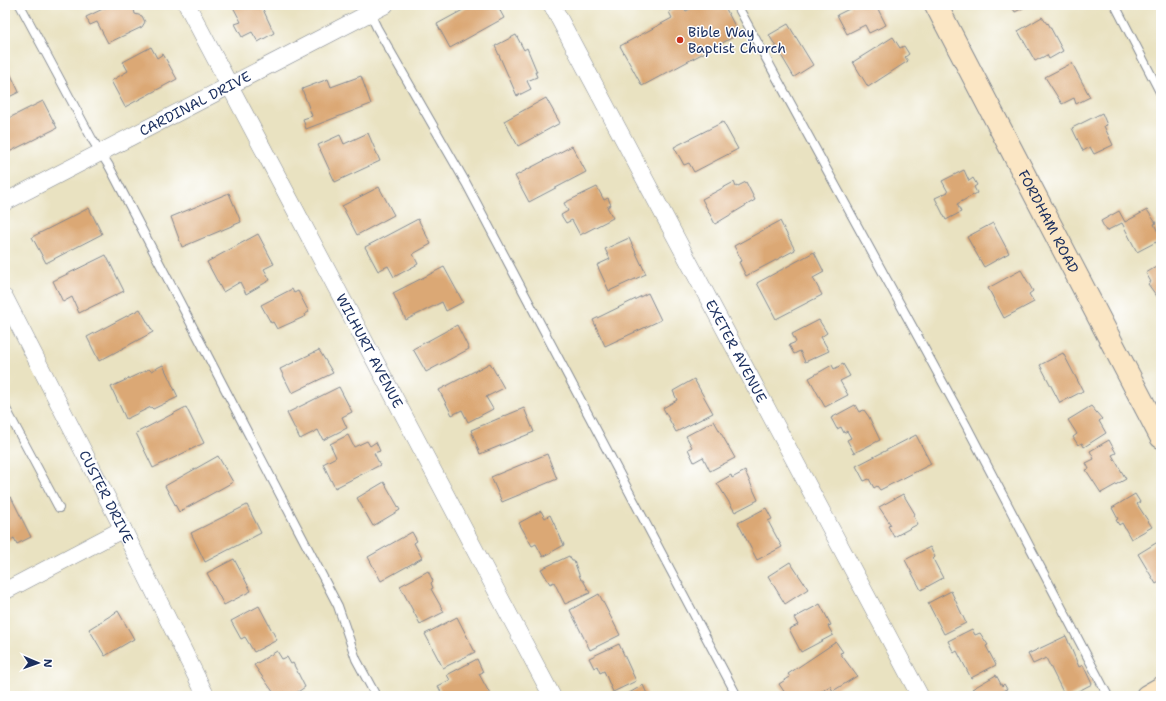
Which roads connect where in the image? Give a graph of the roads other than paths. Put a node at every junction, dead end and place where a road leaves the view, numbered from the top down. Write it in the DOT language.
graph roads {
  1 [pos="20,5"];
  2 [pos="187,5"];
  3 [pos="385,5"];
  4 [pos="552,5"];
  5 [pos="737,5"];
  6 [pos="936,5"];
  7 [pos="1115,5"];
  8 [pos="368,9"];
  9 [pos="228,85"];
  10 [pos="1161,94"];
  11 [pos="100,153"];
  12 [pos="5,202"];
  13 [pos="5,298"];
  14 [pos="5,407"];
  15 [pos="1161,437"];
  16 [pos="59,508"];
  17 [pos="123,529"];
  18 [pos="5,591"];
  19 [pos="1161,688"];
  20 [pos="206,696"];
  21 [pos="376,696"];
  22 [pos="552,696"];
  23 [pos="737,696"];
  24 [pos="920,696"];
  25 [pos="1108,696"];
  26 [pos="1147,696"];
  1 -- 11 [label="lane"];
  2 -- 9 [label="street, WILHURT AVENUE"];
  3 -- 8 [label="street, CARDINAL DRIVE"];
  4 -- 24 [label="street, EXETER AVENUE"];
  5 -- 25 [label="lane"];
  6 -- 15 [label="street, FORDHAM ROAD"];
  7 -- 10 [label="lane"];
  8 -- 9 [label="street, CARDINAL DRIVE"];
  8 -- 23 [label="lane"];
  9 -- 11 [label="street, CARDINAL DRIVE"];
  9 -- 22 [label="street, WILHURT AVENUE"];
  11 -- 12 [label="street, CARDINAL DRIVE"];
  11 -- 21 [label="lane"];
  13 -- 17 [label="street, CUSTER DRIVE"];
  14 -- 16 [label="lane"];
  17 -- 18 [label="street"];
  17 -- 20 [label="street, CUSTER DRIVE"];
  19 -- 26 [label="street"];
}
